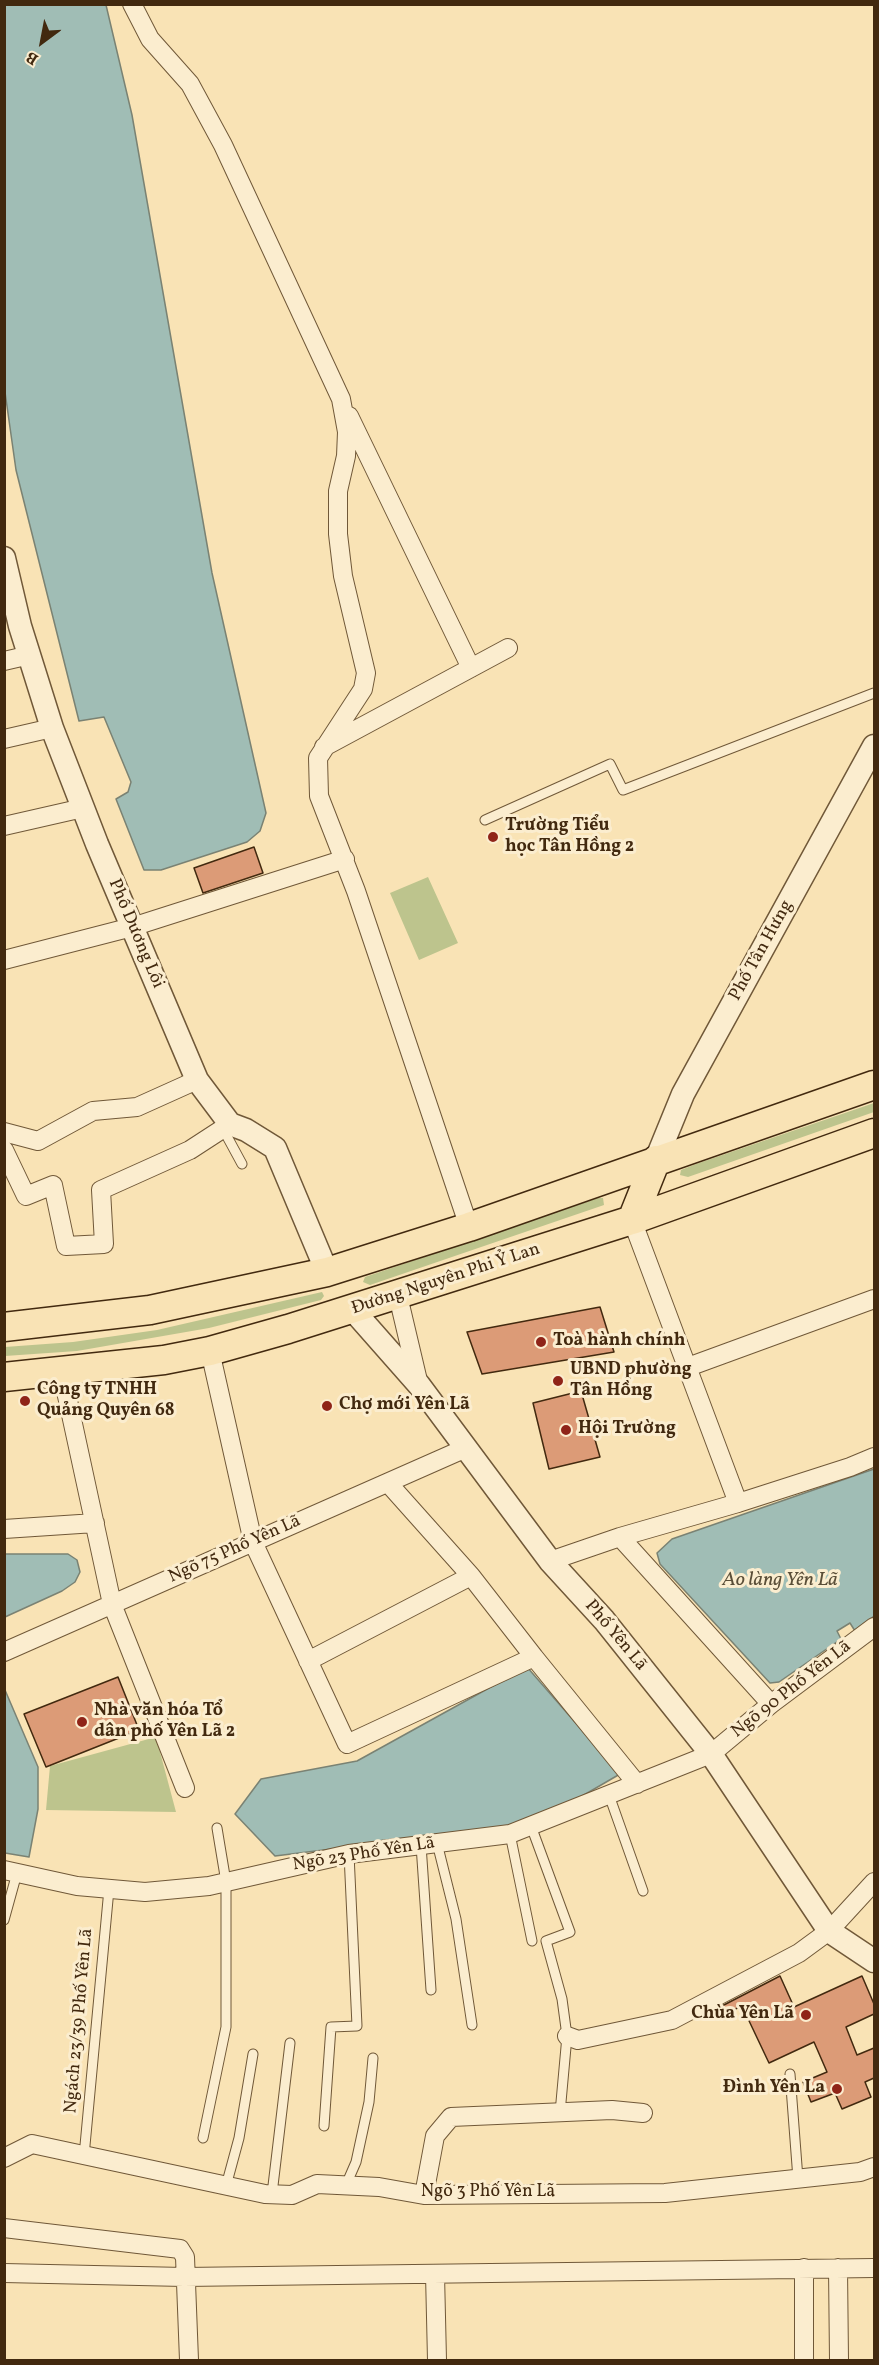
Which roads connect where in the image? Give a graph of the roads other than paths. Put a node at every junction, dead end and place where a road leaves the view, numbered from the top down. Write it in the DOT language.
graph roads {
  1 [pos="132,4"];
  2 [pos="341,399"];
  3 [pos="5,562"];
  4 [pos="508,648"];
  5 [pos="30,655"];
  6 [pos="4,661"];
  7 [pos="471,668"];
  8 [pos="874,693"];
  9 [pos="52,728"];
  10 [pos="4,739"];
  11 [pos="874,747"];
  12 [pos="323,748"];
  13 [pos="83,808"];
  14 [pos="485,820"];
  15 [pos="4,826"];
  16 [pos="345,859"];
  17 [pos="132,927"];
  18 [pos="4,960"];
  19 [pos="197,1080"];
  20 [pos="874,1085"];
  21 [pos="226,1126"];
  22 [pos="4,1132"];
  23 [pos="874,1133"];
  24 [pos="4,1150"];
  25 [pos="656,1160"];
  26 [pos="242,1164"];
  27 [pos="632,1220"];
  28 [pos="469,1227"];
  29 [pos="327,1272"];
  30 [pos="398,1296"];
  31 [pos="874,1299"];
  32 [pos="352,1309"];
  33 [pos="4,1327"];
  34 [pos="210,1351"];
  35 [pos="688,1368"];
  36 [pos="62,1373"];
  37 [pos="4,1377"];
  38 [pos="419,1385"];
  39 [pos="466,1448"];
  40 [pos="874,1457"];
  41 [pos="388,1483"];
  42 [pos="738,1503"];
  43 [pos="95,1523"];
  44 [pos="4,1529"];
  45 [pos="620,1537"];
  46 [pos="253,1542"];
  47 [pos="550,1561"];
  48 [pos="471,1576"];
  49 [pos="112,1604"];
  50 [pos="874,1627"];
  51 [pos="4,1652"];
  52 [pos="534,1657"];
  53 [pos="309,1661"];
  54 [pos="771,1704"];
  55 [pos="711,1754"];
  56 [pos="636,1784"];
  57 [pos="185,1788"];
  58 [pos="609,1795"];
  59 [pos="531,1826"];
  60 [pos="217,1828"];
  61 [pos="510,1834"];
  62 [pos="429,1844"];
  63 [pos="349,1854"];
  64 [pos="11,1872"];
  65 [pos="226,1882"];
  66 [pos="874,1882"];
  67 [pos="109,1888"];
  68 [pos="643,1891"];
  69 [pos="4,1920"];
  70 [pos="829,1931"];
  71 [pos="532,1941"];
  72 [pos="874,1961"];
  73 [pos="431,1990"];
  74 [pos="472,2025"];
  75 [pos="567,2036"];
  76 [pos="290,2043"];
  77 [pos="253,2054"];
  78 [pos="373,2058"];
  79 [pos="790,2074"];
  80 [pos="561,2113"];
  81 [pos="643,2113"];
  82 [pos="324,2126"];
  83 [pos="203,2138"];
  84 [pos="84,2156"];
  85 [pos="4,2158"];
  86 [pos="874,2166"];
  87 [pos="798,2179"];
  88 [pos="346,2185"];
  89 [pos="226,2186"];
  90 [pos="272,2194"];
  91 [pos="424,2195"];
  92 [pos="4,2228"];
  93 [pos="804,2268"];
  94 [pos="838,2268"];
  95 [pos="874,2268"];
  96 [pos="4,2273"];
  97 [pos="435,2274"];
  98 [pos="184,2277"];
  99 [pos="189,2361"];
  100 [pos="437,2361"];
  101 [pos="804,2361"];
  102 [pos="839,2361"];
  1 -- 2 [label="street"];
  2 -- 7 [label="street"];
  2 -- 12 [label="street"];
  3 -- 5 [label="street, Phố Dương Lôi"];
  4 -- 7 [label="street"];
  5 -- 6 [label="street"];
  5 -- 9 [label="street, Phố Dương Lôi"];
  7 -- 12 [label="street"];
  8 -- 14 [label="lane"];
  9 -- 10 [label="street"];
  9 -- 13 [label="street, Phố Dương Lôi"];
  11 -- 25 [label="street, Phố Tân Hưng"];
  12 -- 16 [label="street"];
  13 -- 15 [label="street"];
  13 -- 17 [label="street, Phố Dương Lôi"];
  16 -- 17 [label="street"];
  16 -- 28 [label="street"];
  17 -- 18 [label="street"];
  17 -- 19 [label="street, Phố Dương Lôi"];
  19 -- 21 [label="street, Phố Dương Lôi"];
  19 -- 22 [label="street"];
  20 -- 25 [label="main road"];
  21 -- 24 [label="street"];
  21 -- 26 [label="lane"];
  21 -- 29 [label="street, Phố Dương Lôi"];
  23 -- 27 [label="main road, Đường Nguyên Phi Ỷ Lan"];
  25 -- 27 [label="main road"];
  25 -- 28 [label="main road"];
  27 -- 30 [label="main road, Đường Nguyên Phi Ỷ Lan"];
  27 -- 35 [label="street"];
  28 -- 29 [label="main road"];
  29 -- 32 [label="main road"];
  29 -- 33 [label="main road"];
  30 -- 32 [label="main road, Đường Nguyên Phi Ỷ Lan"];
  30 -- 38 [label="street"];
  31 -- 35 [label="street"];
  32 -- 34 [label="main road, Đường Nguyên Phi Ỷ Lan"];
  32 -- 38 [label="street, Phố Yên Lã"];
  34 -- 36 [label="main road, Đường Nguyên Phi Ỷ Lan"];
  34 -- 46 [label="street"];
  35 -- 42 [label="street"];
  36 -- 37 [label="main road, Đường Nguyên Phi Ỷ Lan"];
  36 -- 43 [label="street"];
  38 -- 39 [label="street, Phố Yên Lã"];
  39 -- 41 [label="street, Ngõ 75 Phố Yên Lã"];
  39 -- 47 [label="street, Phố Yên Lã"];
  40 -- 42 [label="street"];
  41 -- 46 [label="street, Ngõ 75 Phố Yên Lã"];
  41 -- 48 [label="street"];
  42 -- 45 [label="street"];
  43 -- 44 [label="street"];
  43 -- 49 [label="street"];
  45 -- 47 [label="street"];
  45 -- 54 [label="street"];
  46 -- 49 [label="street, Ngõ 75 Phố Yên Lã"];
  46 -- 53 [label="street"];
  47 -- 55 [label="street, Phố Yên Lã"];
  48 -- 52 [label="street"];
  48 -- 53 [label="street"];
  49 -- 51 [label="street, Ngõ 75 Phố Yên Lã"];
  49 -- 57 [label="street"];
  50 -- 54 [label="street, Ngõ 90 Phố Yên Lã"];
  52 -- 53 [label="street"];
  52 -- 56 [label="street"];
  54 -- 55 [label="street, Ngõ 90 Phố Yên Lã"];
  55 -- 56 [label="street, Ngõ 23 Phố Yên Lã"];
  55 -- 70 [label="street, Phố Yên Lã"];
  56 -- 58 [label="street, Ngõ 23 Phố Yên Lã"];
  58 -- 59 [label="street, Ngõ 23 Phố Yên Lã"];
  58 -- 68 [label="lane"];
  59 -- 61 [label="street, Ngõ 23 Phố Yên Lã"];
  59 -- 75 [label="lane"];
  60 -- 65 [label="lane"];
  61 -- 62 [label="street, Ngõ 23 Phố Yên Lã"];
  61 -- 71 [label="lane"];
  62 -- 63 [label="street, Ngõ 23 Phố Yên Lã"];
  62 -- 73 [label="lane"];
  62 -- 74 [label="lane"];
  63 -- 65 [label="street, Ngõ 23 Phố Yên Lã"];
  63 -- 82 [label="lane"];
  64 -- 67 [label="street, Ngõ 23 Phố Yên Lã"];
  64 -- 69 [label="lane"];
  65 -- 67 [label="street, Ngõ 23 Phố Yên Lã"];
  65 -- 83 [label="lane"];
  66 -- 70 [label="street"];
  67 -- 84 [label="lane, Ngách 23/39 Phố Yên Lã"];
  70 -- 72 [label="street, Phố Yên Lã"];
  70 -- 75 [label="street"];
  75 -- 80 [label="lane"];
  76 -- 90 [label="lane"];
  77 -- 89 [label="lane"];
  78 -- 88 [label="lane"];
  79 -- 87 [label="lane"];
  80 -- 81 [label="street"];
  80 -- 91 [label="street"];
  84 -- 85 [label="street, Ngõ 3 Phố Yên Lã"];
  84 -- 89 [label="street, Ngõ 3 Phố Yên Lã"];
  86 -- 87 [label="street, Ngõ 3 Phố Yên Lã"];
  87 -- 91 [label="street, Ngõ 3 Phố Yên Lã"];
  88 -- 90 [label="street, Ngõ 3 Phố Yên Lã"];
  88 -- 91 [label="street, Ngõ 3 Phố Yên Lã"];
  89 -- 90 [label="street, Ngõ 3 Phố Yên Lã"];
  92 -- 98 [label="street"];
  93 -- 94 [label="street"];
  93 -- 97 [label="street"];
  93 -- 101 [label="street"];
  94 -- 95 [label="street"];
  94 -- 102 [label="street"];
  96 -- 98 [label="street"];
  97 -- 98 [label="street"];
  97 -- 100 [label="street"];
  98 -- 99 [label="street"];
}
